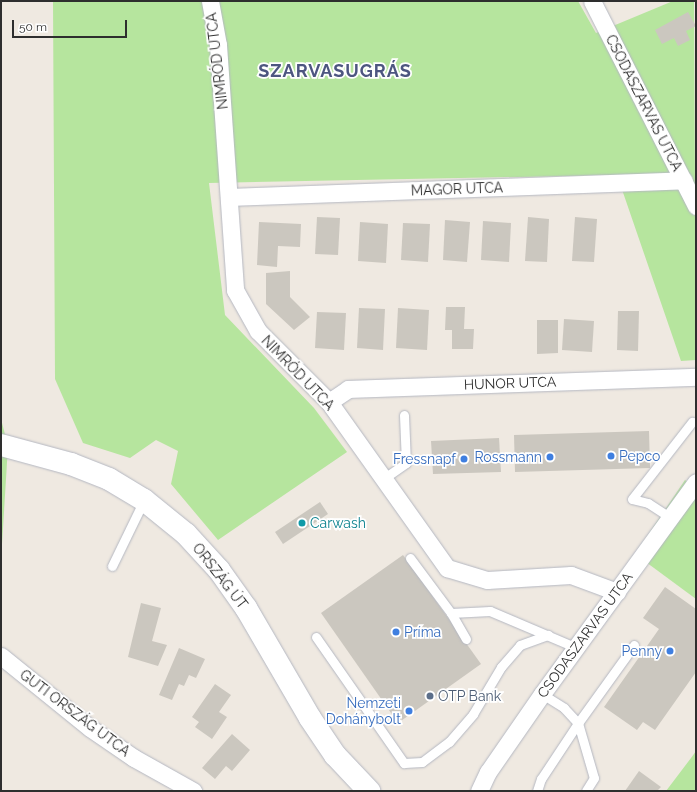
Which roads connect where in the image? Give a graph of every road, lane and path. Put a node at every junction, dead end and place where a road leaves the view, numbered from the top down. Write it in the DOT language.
graph roads {
  1 [pos="210,1"];
  2 [pos="592,1"];
  3 [pos="684,180"];
  4 [pos="230,197"];
  5 [pos="696,206"];
  6 [pos="696,377"];
  7 [pos="329,402"];
  8 [pos="404,415"];
  9 [pos="692,422"];
  10 [pos="5,446"];
  11 [pos="383,479"];
  12 [pos="696,482"];
  13 [pos="144,500"];
  14 [pos="671,518"];
  15 [pos="410,558"];
  16 [pos="112,566"];
  17 [pos="617,592"];
  18 [pos="451,613"];
  19 [pos="548,635"];
  20 [pos="316,637"];
  21 [pos="466,639"];
  22 [pos="634,645"];
  23 [pos="577,648"];
  24 [pos="1,656"];
  25 [pos="542,694"];
  26 [pos="578,723"];
  27 [pos="193,791"];
  28 [pos="370,791"];
  29 [pos="479,791"];
  30 [pos="537,791"];
  31 [pos="586,791"];
  1 -- 4 [label="street, NIMRÓD UTCA"];
  2 -- 3 [label="street, CSODASZARVAS UTCA"];
  3 -- 4 [label="street, MAGOR UTCA"];
  3 -- 5 [label="street, CSODASZARVAS UTCA"];
  4 -- 7 [label="street, NIMRÓD UTCA"];
  6 -- 7 [label="street, HUNOR UTCA"];
  7 -- 11 [label="street, NIMRÓD UTCA"];
  8 -- 11 [label="lane"];
  9 -- 14 [label="lane"];
  10 -- 13 [label="main road, ORSZÁG ÚT"];
  11 -- 17 [label="street, NIMRÓD UTCA"];
  12 -- 14 [label="street, CSODASZARVAS UTCA"];
  13 -- 16 [label="lane"];
  13 -- 28 [label="main road, ORSZÁG ÚT"];
  14 -- 17 [label="street, CSODASZARVAS UTCA"];
  15 -- 18 [label="lane"];
  17 -- 23 [label="street, CSODASZARVAS UTCA"];
  18 -- 19 [label="lane"];
  18 -- 21 [label="lane"];
  19 -- 20 [label="lane"];
  19 -- 23 [label="lane"];
  22 -- 26 [label="lane"];
  23 -- 25 [label="street, CSODASZARVAS UTCA"];
  24 -- 27 [label="street, GUTI ORSZÁG UTCA"];
  25 -- 26 [label="lane"];
  25 -- 29 [label="street, CSODASZARVAS UTCA"];
  26 -- 30 [label="lane"];
  26 -- 31 [label="lane"];
}
